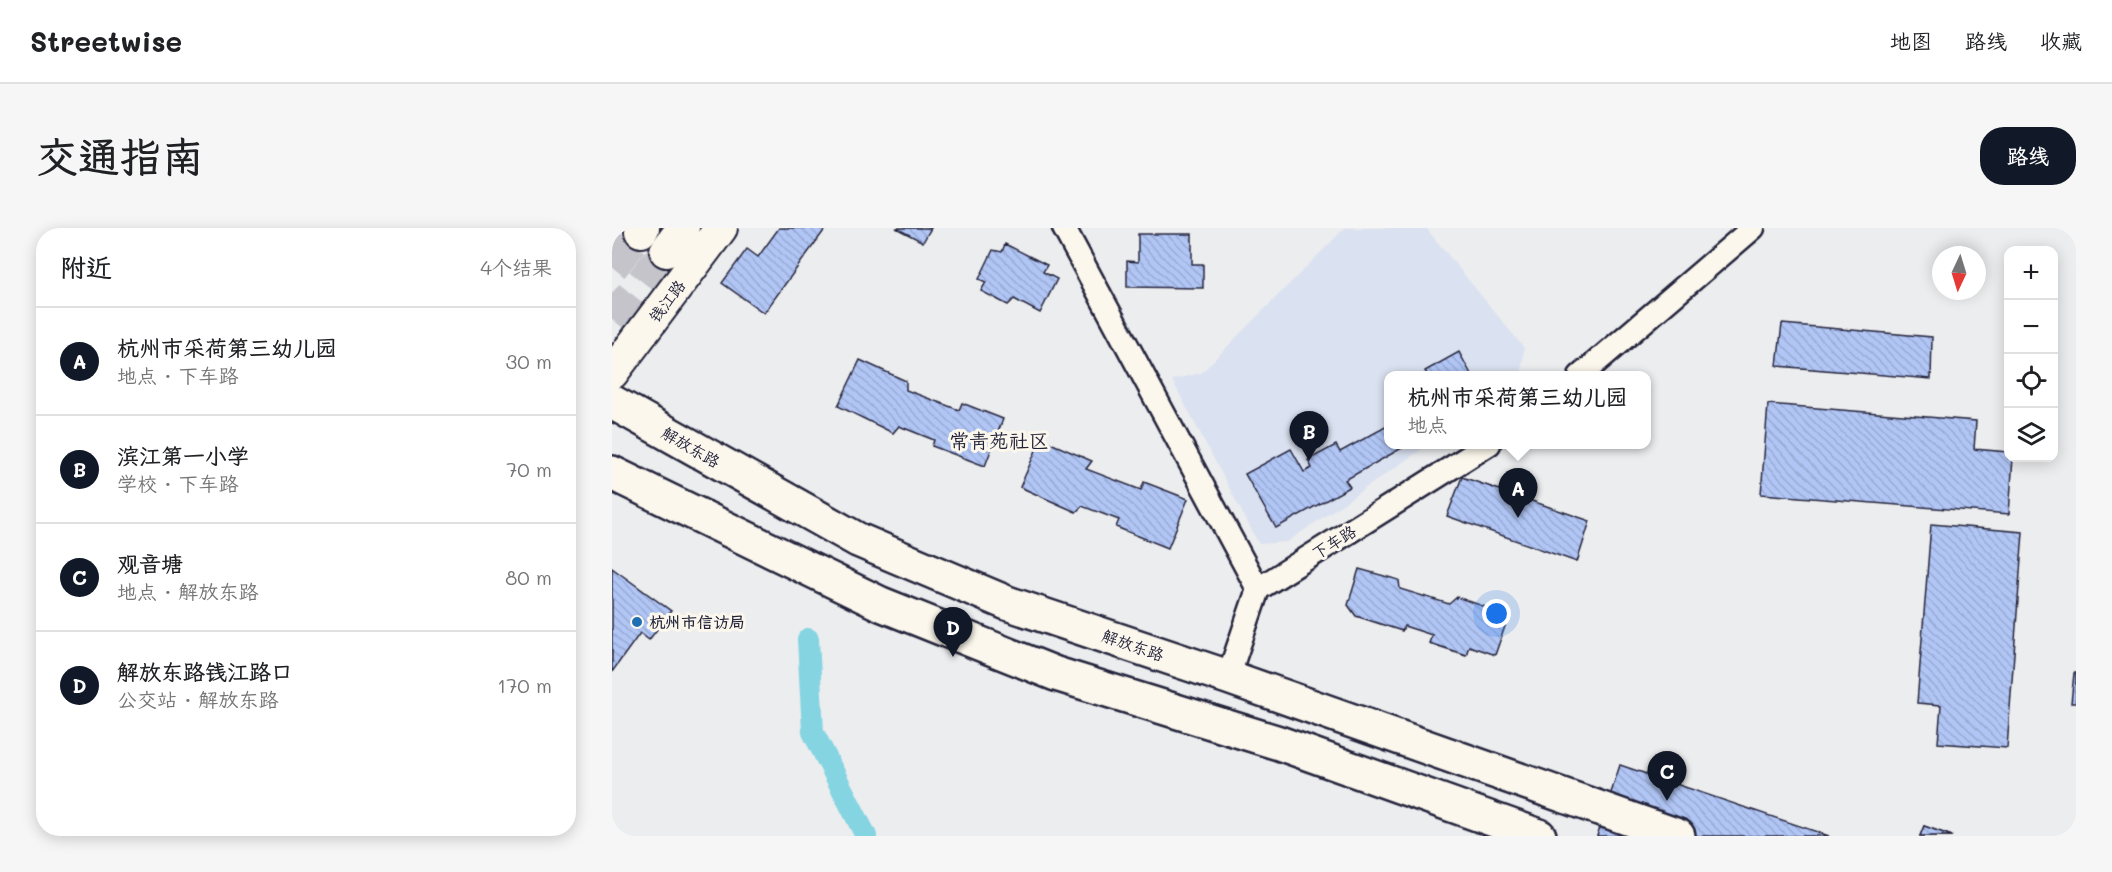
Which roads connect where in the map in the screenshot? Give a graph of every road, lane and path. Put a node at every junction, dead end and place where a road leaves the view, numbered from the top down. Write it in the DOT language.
graph roads {
  1 [pos="721,228"];
  2 [pos="1064,228"];
  3 [pos="1753,228"];
  4 [pos="1585,371"];
  5 [pos="612,373"];
  6 [pos="612,402"];
  7 [pos="1481,449"];
  8 [pos="612,473"];
  9 [pos="1258,589"];
  10 [pos="1228,677"];
  11 [pos="1539,836"];
  12 [pos="1678,836"];
  1 -- 5 [label="main road, 钱江路"];
  2 -- 9 [label="street"];
  3 -- 4 [label="street"];
  6 -- 10 [label="main road, 解放东路"];
  7 -- 9 [label="street, 下车路"];
  8 -- 11 [label="main road"];
  9 -- 10 [label="street"];
  10 -- 12 [label="main road, 解放东路"];
}
